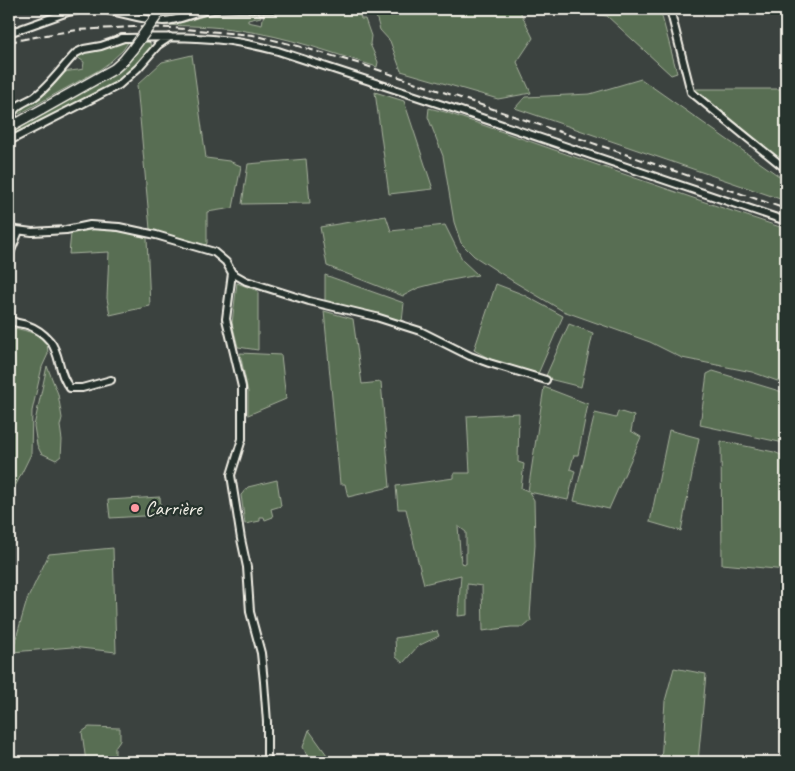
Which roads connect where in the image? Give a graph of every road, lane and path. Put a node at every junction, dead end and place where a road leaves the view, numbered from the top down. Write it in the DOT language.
graph roads {
  1 [pos="84,9"];
  2 [pos="102,9"];
  3 [pos="162,9"];
  4 [pos="274,9"];
  5 [pos="670,9"];
  6 [pos="9,32"];
  7 [pos="170,37"];
  8 [pos="12,126"];
  9 [pos="9,141"];
  10 [pos="786,169"];
  11 [pos="786,221"];
  12 [pos="9,230"];
  13 [pos="19,230"];
  14 [pos="9,256"];
  15 [pos="232,273"];
  16 [pos="9,318"];
  17 [pos="111,380"];
  18 [pos="546,380"];
  19 [pos="267,762"];
  1 -- 6 [label="street"];
  2 -- 4 [label="street"];
  3 -- 8 [label="main road, bridge"];
  5 -- 10 [label="street"];
  7 -- 8 [label="street"];
  7 -- 9 [label="street"];
  7 -- 11 [label="street"];
  12 -- 13 [label="street"];
  13 -- 14 [label="street"];
  13 -- 15 [label="street"];
  15 -- 18 [label="street"];
  15 -- 19 [label="street"];
  16 -- 17 [label="street"];
}
